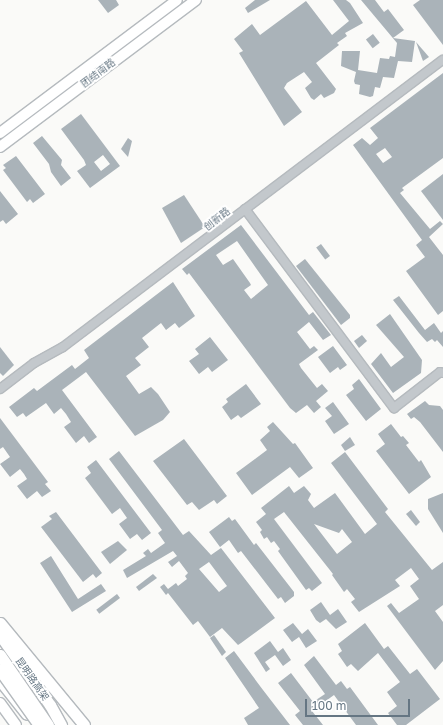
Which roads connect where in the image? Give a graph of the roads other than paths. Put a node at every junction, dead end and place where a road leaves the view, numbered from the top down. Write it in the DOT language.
graph roads {
  1 [pos="177,0"];
  2 [pos="196,0"];
  3 [pos="443,60"];
  4 [pos="0,133"];
  5 [pos="0,147"];
  6 [pos="245,209"];
  7 [pos="443,373"];
  8 [pos="0,389"];
  9 [pos="0,618"];
  10 [pos="0,623"];
  11 [pos="0,635"];
  12 [pos="0,654"];
  13 [pos="0,670"];
  14 [pos="43,676"];
  15 [pos="0,681"];
  16 [pos="14,700"];
  17 [pos="0,703"];
  18 [pos="16,725"];
  19 [pos="36,725"];
  20 [pos="39,725"];
  21 [pos="48,725"];
  22 [pos="60,725"];
  23 [pos="83,725"];
  1 -- 4 [label="main road, 团结南路"];
  2 -- 5 [label="main road, 团结南路"];
  3 -- 6 [label="street, 创新路"];
  6 -- 7 [label="street"];
  6 -- 8 [label="street, 创新路"];
  9 -- 14 [label="street"];
  10 -- 23 [label="highway, bridge"];
  11 -- 22 [label="highway, 昆明路高架, bridge"];
  12 -- 21 [label="highway, 昆明路高架, bridge"];
  13 -- 20 [label="highway, bridge"];
  14 -- 16 [label="street"];
  14 -- 23 [label="street"];
  15 -- 16 [label="main road"];
  16 -- 19 [label="main road"];
  17 -- 18 [label="main road"];
}
